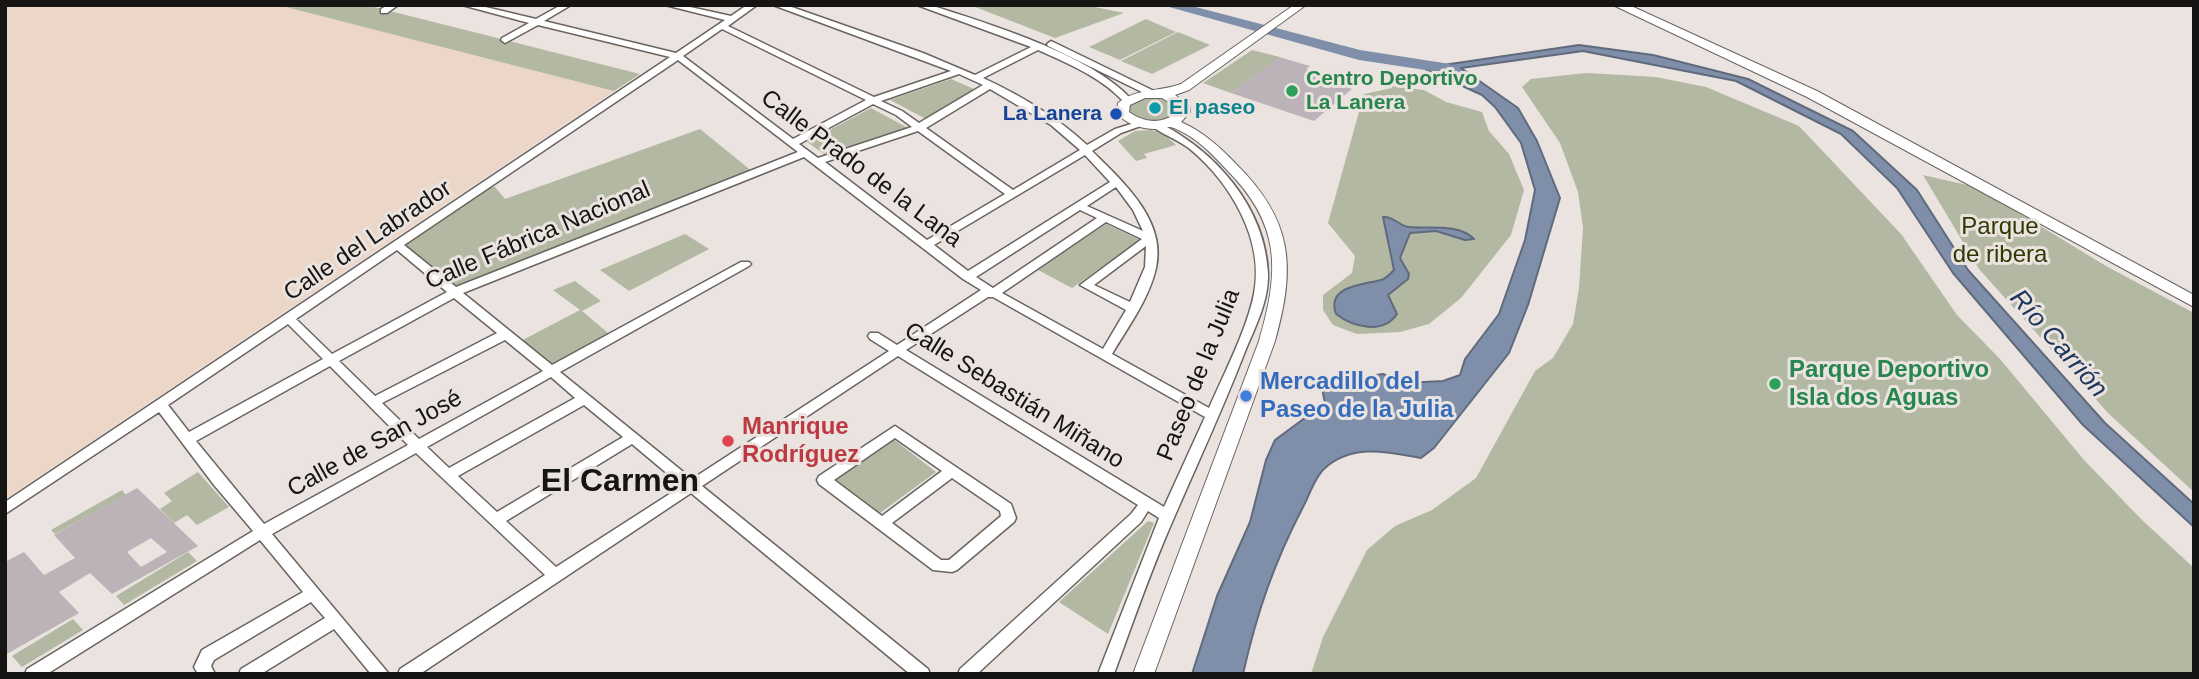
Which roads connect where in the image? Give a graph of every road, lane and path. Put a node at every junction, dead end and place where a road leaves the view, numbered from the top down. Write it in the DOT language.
graph roads {
  1 [pos="394,5"];
  2 [pos="466,5"];
  3 [pos="567,5"];
  4 [pos="669,5"];
  5 [pos="754,5"];
  6 [pos="777,5"];
  7 [pos="921,5"];
  8 [pos="947,5"];
  9 [pos="1619,5"];
  10 [pos="1298,7"];
  11 [pos="384,10"];
  12 [pos="537,22"];
  13 [pos="728,23"];
  14 [pos="505,40"];
  15 [pos="1038,47"];
  16 [pos="678,56"];
  17 [pos="957,72"];
  18 [pos="974,79"];
  19 [pos="988,86"];
  20 [pos="1185,87"];
  21 [pos="1151,93"];
  22 [pos="1164,94"];
  23 [pos="874,100"];
  24 [pos="1128,100"];
  25 [pos="1179,100"];
  26 [pos="1129,118"];
  27 [pos="1187,122"];
  28 [pos="1149,124"];
  29 [pos="920,127"];
  30 [pos="1118,131"];
  31 [pos="793,143"];
  32 [pos="1086,150"];
  33 [pos="804,153"];
  34 [pos="816,162"];
  35 [pos="1117,182"];
  36 [pos="1012,194"];
  37 [pos="1079,206"];
  38 [pos="1105,218"];
  39 [pos="1150,238"];
  40 [pos="927,245"];
  41 [pos="398,246"];
  42 [pos="745,264"];
  43 [pos="968,277"];
  44 [pos="455,292"];
  45 [pos="990,292"];
  46 [pos="2194,302"];
  47 [pos="1132,308"];
  48 [pos="289,319"];
  49 [pos="506,334"];
  50 [pos="874,336"];
  51 [pos="897,350"];
  52 [pos="1105,355"];
  53 [pos="331,361"];
  54 [pos="553,372"];
  55 [pos="584,398"];
  56 [pos="373,402"];
  57 [pos="161,405"];
  58 [pos="1213,416"];
  59 [pos="633,437"];
  60 [pos="188,439"];
  61 [pos="419,447"];
  62 [pos="950,472"];
  63 [pos="448,475"];
  64 [pos="692,485"];
  65 [pos="1146,504"];
  66 [pos="5,509"];
  67 [pos="1167,516"];
  68 [pos="496,520"];
  69 [pos="881,524"];
  70 [pos="264,531"];
  71 [pos="555,575"];
  72 [pos="314,593"];
  73 [pos="335,620"];
  74 [pos="33,674"];
  75 [pos="207,674"];
  76 [pos="247,674"];
  77 [pos="381,674"];
  78 [pos="406,674"];
  79 [pos="922,674"];
  80 [pos="966,674"];
  81 [pos="1106,674"];
  82 [pos="1143,674"];
  1 -- 11 [label="street"];
  2 -- 12 [label="street, Calle Prado de la Lana"];
  3 -- 12 [label="street"];
  4 -- 13 [label="street"];
  5 -- 13 [label="street, Calle del Labrador"];
  6 -- 17 [label="street"];
  7 -- 15 [label="street"];
  8 -- 21 [label="street"];
  9 -- 46 [label="main road"];
  10 -- 20 [label="street"];
  12 -- 14 [label="street"];
  12 -- 16 [label="street, Calle Prado de la Lana"];
  13 -- 16 [label="street, Calle del Labrador"];
  13 -- 23 [label="street"];
  15 -- 18 [label="street"];
  15 -- 24 [label="street"];
  16 -- 31 [label="street, Calle Prado de la Lana"];
  16 -- 41 [label="street, Calle del Labrador"];
  17 -- 18 [label="street"];
  17 -- 23 [label="street"];
  18 -- 19 [label="street"];
  19 -- 29 [label="street"];
  19 -- 32 [label="street"];
  20 -- 22 [label="street"];
  20 -- 25 [label="street"];
  21 -- 22 [label="street"];
  21 -- 24 [label="street"];
  22 -- 25 [label="street"];
  23 -- 29 [label="street"];
  23 -- 31 [label="street"];
  24 -- 26 [label="street"];
  25 -- 27 [label="street"];
  26 -- 28 [label="street"];
  26 -- 30 [label="street"];
  27 -- 28 [label="street, Paseo de la Julia"];
  27 -- 82 [label="street, Paseo de la Julia"];
  28 -- 30 [label="street"];
  28 -- 58 [label="street, Paseo de la Julia"];
  29 -- 34 [label="street"];
  29 -- 36 [label="street"];
  30 -- 32 [label="street"];
  31 -- 33 [label="street, Calle Prado de la Lana"];
  32 -- 35 [label="street"];
  32 -- 36 [label="street"];
  33 -- 34 [label="street, Calle Prado de la Lana"];
  33 -- 44 [label="street, Calle Fábrica Nacional"];
  34 -- 40 [label="street, Calle Prado de la Lana"];
  35 -- 37 [label="street"];
  35 -- 39 [label="street"];
  36 -- 40 [label="street"];
  37 -- 38 [label="street"];
  37 -- 43 [label="street"];
  38 -- 39 [label="street"];
  38 -- 45 [label="street"];
  39 -- 47 [label="street"];
  39 -- 47 [label="street"];
  40 -- 43 [label="street, Calle Prado de la Lana"];
  41 -- 44 [label="street"];
  41 -- 48 [label="street, Calle del Labrador"];
  42 -- 54 [label="street, Calle de San José"];
  43 -- 45 [label="street, Calle Prado de la Lana"];
  44 -- 49 [label="street"];
  44 -- 53 [label="street, Calle Fábrica Nacional"];
  45 -- 51 [label="street"];
  45 -- 52 [label="street, Calle Prado de la Lana"];
  47 -- 52 [label="street"];
  48 -- 53 [label="street"];
  48 -- 57 [label="street, Calle del Labrador"];
  49 -- 54 [label="street"];
  49 -- 56 [label="street"];
  50 -- 51 [label="street, Calle Sebastián Miñano"];
  51 -- 64 [label="street"];
  51 -- 65 [label="street, Calle Sebastián Miñano"];
  52 -- 58 [label="street, Calle Prado de la Lana"];
  53 -- 56 [label="street"];
  53 -- 60 [label="street, Calle Fábrica Nacional"];
  54 -- 55 [label="street"];
  54 -- 61 [label="street, Calle de San José"];
  55 -- 59 [label="street"];
  55 -- 63 [label="street"];
  56 -- 61 [label="street"];
  57 -- 60 [label="street"];
  57 -- 66 [label="street, Calle del Labrador"];
  58 -- 67 [label="street, Paseo de la Julia"];
  59 -- 64 [label="street"];
  59 -- 68 [label="street"];
  60 -- 70 [label="street"];
  61 -- 63 [label="street"];
  61 -- 70 [label="street, Calle de San José"];
  62 -- 69 [label="street"];
  62 -- 69 [label="street"];
  62 -- 69 [label="street"];
  63 -- 68 [label="street"];
  64 -- 71 [label="street"];
  64 -- 79 [label="street"];
  65 -- 67 [label="street, Calle Sebastián Miñano"];
  65 -- 80 [label="street"];
  67 -- 81 [label="street, Paseo de la Julia"];
  68 -- 71 [label="street"];
  70 -- 72 [label="street"];
  70 -- 74 [label="street, Calle de San José"];
  71 -- 78 [label="street"];
  72 -- 73 [label="street"];
  72 -- 75 [label="street"];
  73 -- 76 [label="street"];
  73 -- 77 [label="street"];
}
